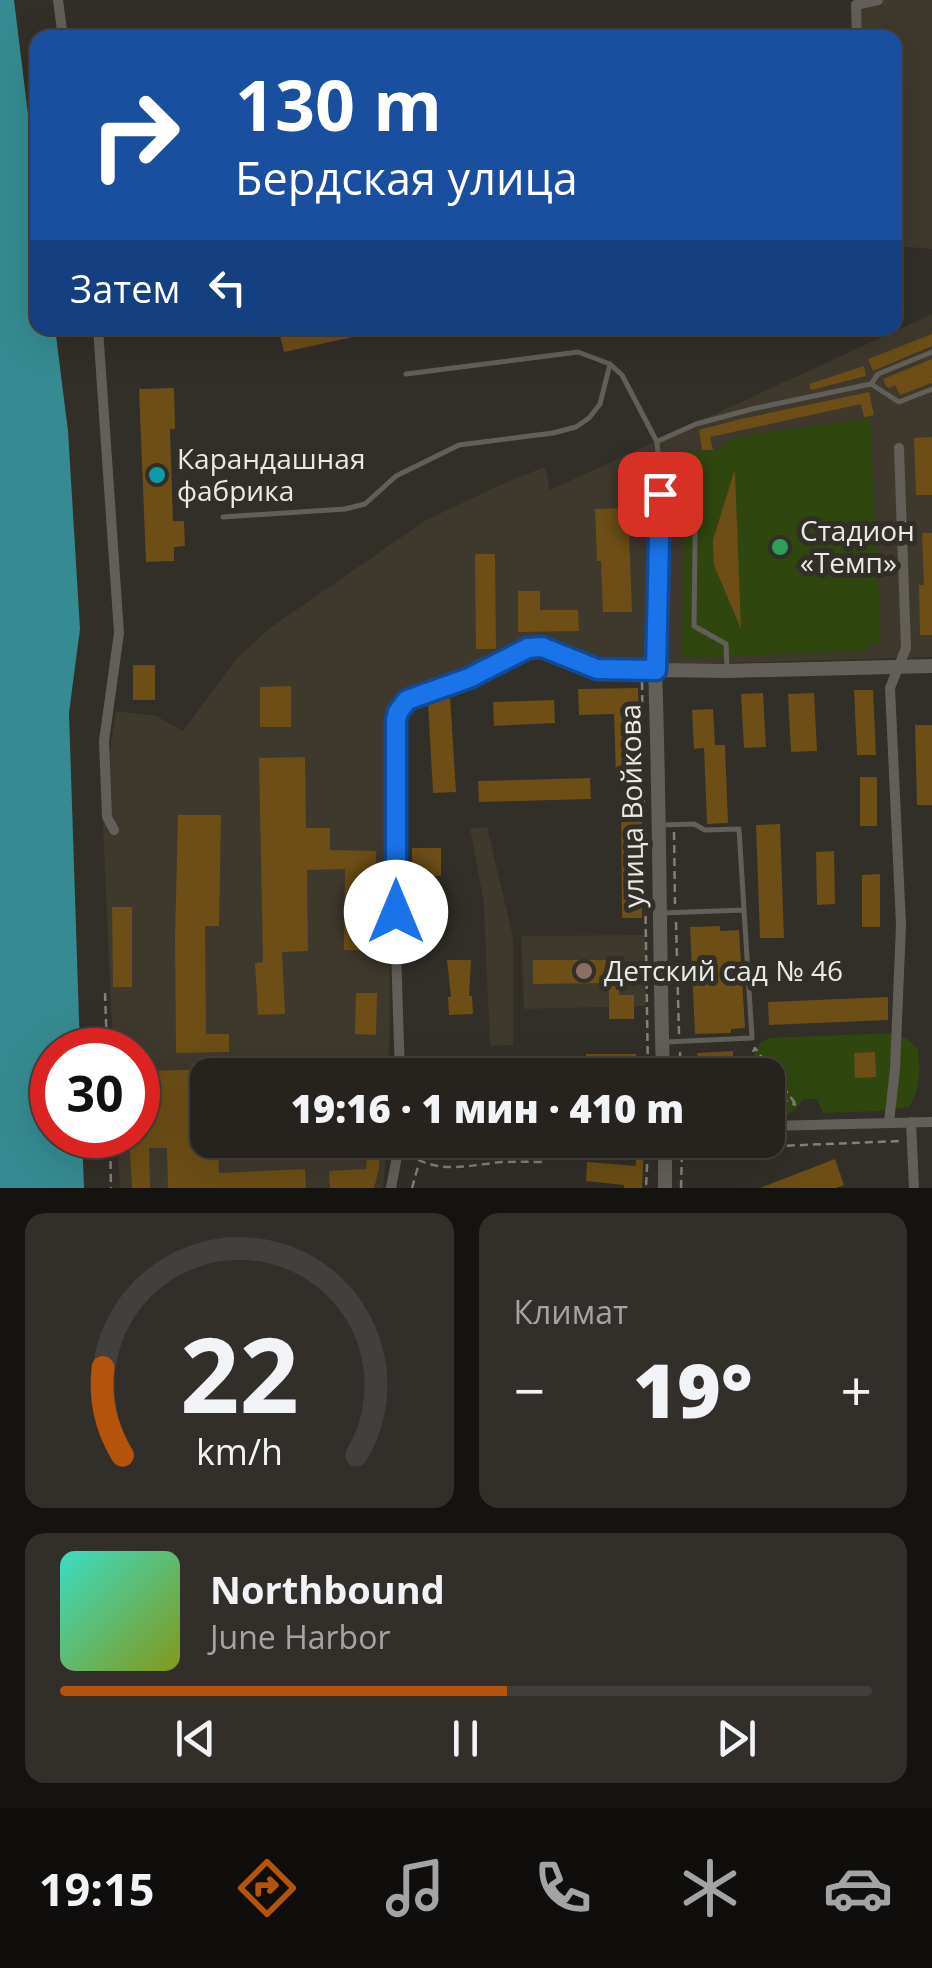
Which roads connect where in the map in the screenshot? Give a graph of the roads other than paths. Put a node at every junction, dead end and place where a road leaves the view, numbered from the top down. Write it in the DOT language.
graph roads {
  1 [pos="58,0"];
  2 [pos="878,0"];
  3 [pos="62,30"];
  4 [pos="858,30"];
  5 [pos="99,335"];
  6 [pos="932,352"];
  7 [pos="610,364"];
  8 [pos="406,374"];
  9 [pos="870,384"];
  10 [pos="932,389"];
  11 [pos="657,442"];
  12 [pos="899,448"];
  13 [pos="696,464"];
  14 [pos="660,476"];
  15 [pos="223,517"];
  16 [pos="932,666"];
  17 [pos="898,667"];
  18 [pos="649,670"];
  19 [pos="727,672"];
  20 [pos="667,825"];
  21 [pos="114,830"];
  22 [pos="744,910"];
  23 [pos="658,914"];
  24 [pos="662,1042"];
  25 [pos="399,1058"];
  26 [pos="662,1058"];
  27 [pos="889,1122"];
  28 [pos="911,1122"];
  29 [pos="932,1122"];
  30 [pos="785,1125"];
  31 [pos="397,1158"];
  32 [pos="665,1158"];
  33 [pos="391,1188"];
  34 [pos="665,1188"];
  35 [pos="914,1188"];
  1 -- 3 [label="street"];
  2 -- 4 [label="street"];
  5 -- 21 [label="street"];
  6 -- 9 [label="lane"];
  7 -- 8 [label="lane"];
  7 -- 11 [label="lane"];
  7 -- 15 [label="lane"];
  9 -- 10 [label="lane"];
  9 -- 11 [label="lane"];
  11 -- 14 [label="lane"];
  12 -- 17 [label="street"];
  13 -- 19 [label="lane"];
  14 -- 18 [label="street, улица Войкова"];
  16 -- 17 [label="street"];
  17 -- 19 [label="street"];
  17 -- 27 [label="street"];
  18 -- 19 [label="street"];
  18 -- 20 [label="street, улица Войкова"];
  18 -- 25 [label="street"];
  20 -- 22 [label="lane"];
  20 -- 23 [label="street, улица Войкова"];
  22 -- 23 [label="lane"];
  22 -- 24 [label="lane"];
  23 -- 24 [label="street, улица Войкова"];
  24 -- 26 [label="street, улица Войкова"];
  27 -- 28 [label="street"];
  27 -- 30 [label="street"];
  28 -- 29 [label="street"];
  28 -- 35 [label="street"];
  31 -- 33 [label="street"];
  32 -- 34 [label="street"];
}
